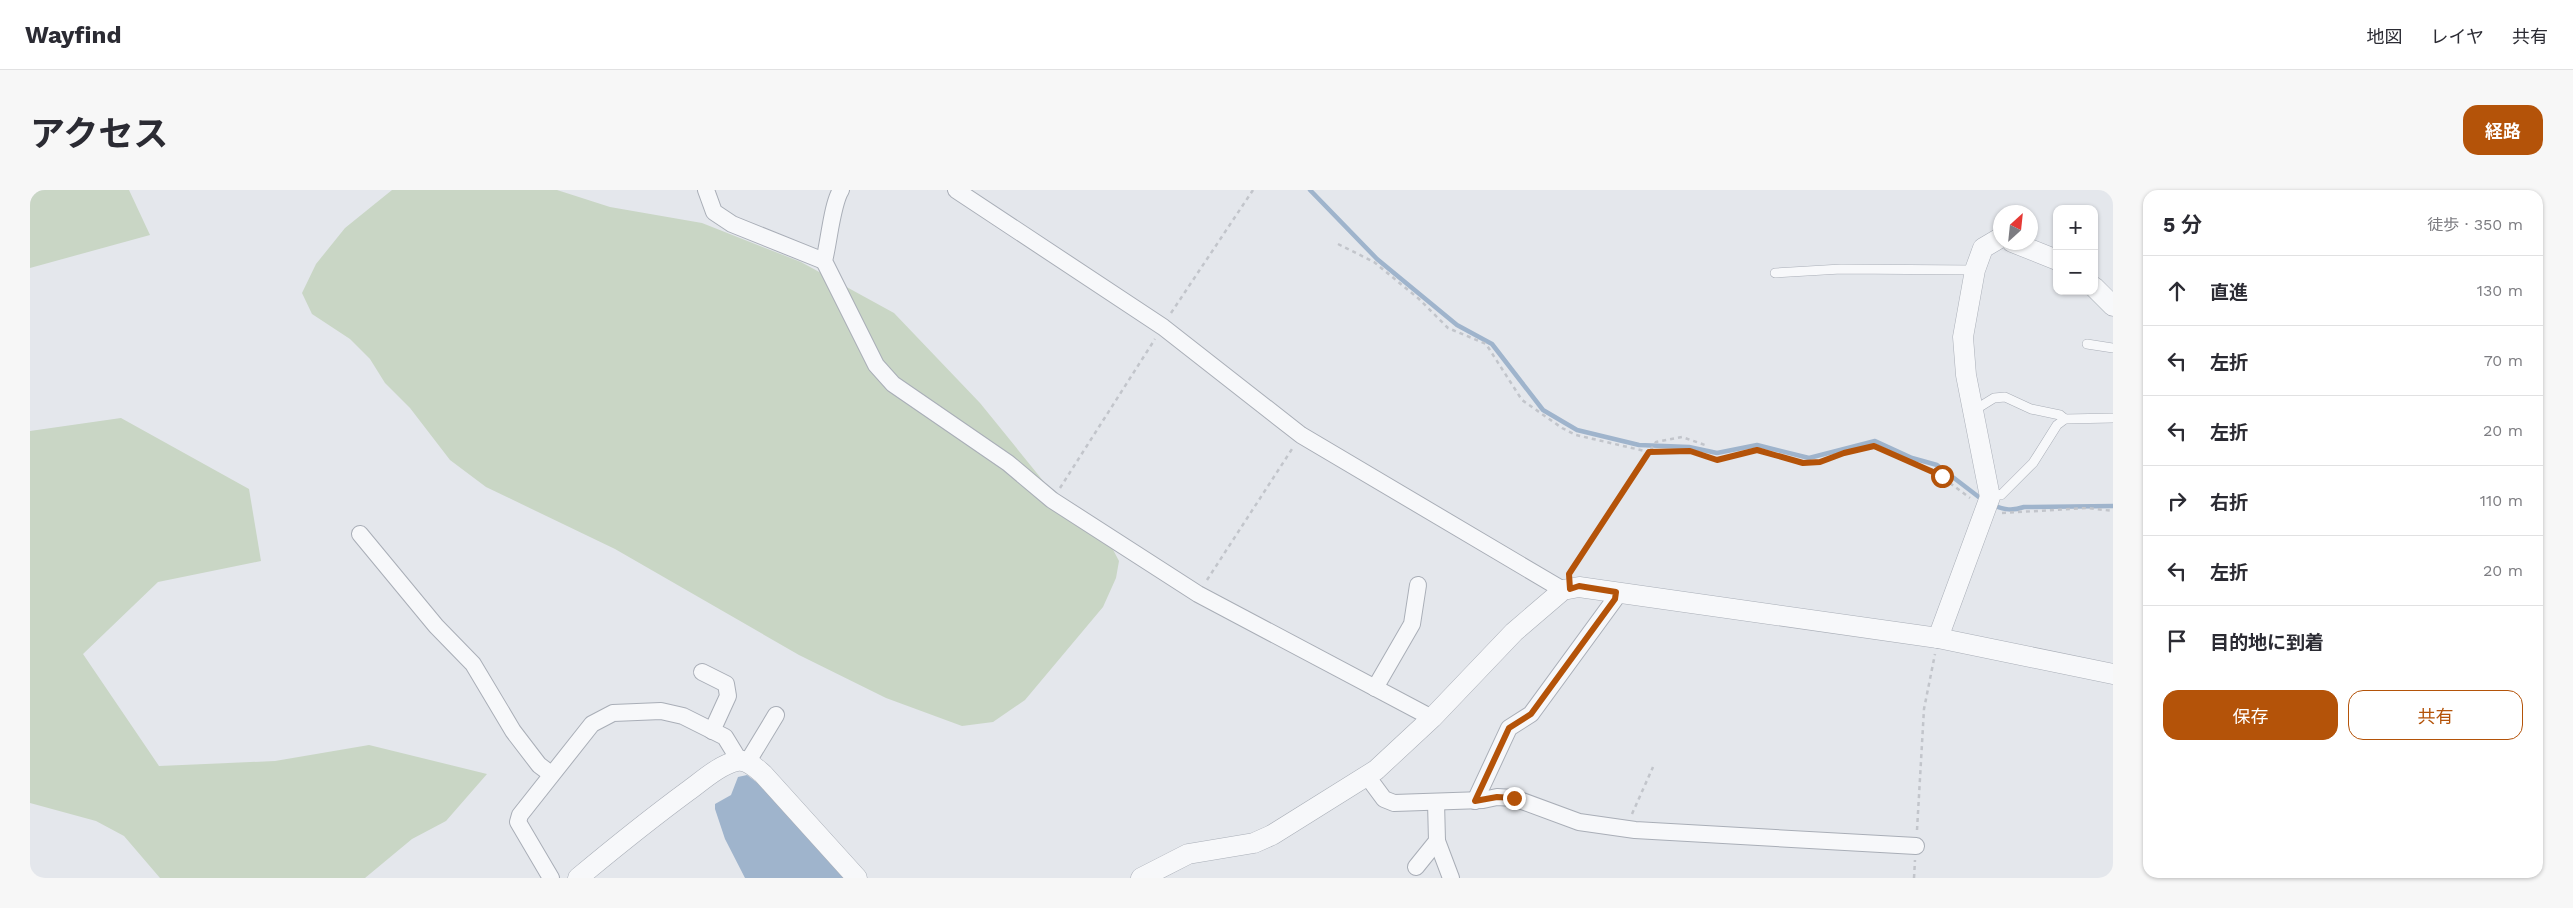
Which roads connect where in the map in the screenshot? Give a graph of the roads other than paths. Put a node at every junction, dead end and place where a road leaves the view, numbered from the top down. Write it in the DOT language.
graph roads {
  1 [pos="706,190"];
  2 [pos="841,190"];
  3 [pos="956,190"];
  4 [pos="1993,242"];
  5 [pos="2032,250"];
  6 [pos="2053,258"];
  7 [pos="824,261"];
  8 [pos="1975,270"];
  9 [pos="1775,273"];
  10 [pos="2098,291"];
  11 [pos="2113,306"];
  12 [pos="2087,344"];
  13 [pos="2113,348"];
  14 [pos="1973,411"];
  15 [pos="2065,418"];
  16 [pos="2113,418"];
  17 [pos="1988,500"];
  18 [pos="360,534"];
  19 [pos="1418,585"];
  20 [pos="1566,589"];
  21 [pos="1616,592"];
  22 [pos="1938,638"];
  23 [pos="702,672"];
  24 [pos="2113,674"];
  25 [pos="1375,688"];
  26 [pos="776,715"];
  27 [pos="1432,718"];
  28 [pos="712,731"];
  29 [pos="743,762"];
  30 [pos="550,774"];
  31 [pos="1366,776"];
  32 [pos="1475,801"];
  33 [pos="1436,802"];
  34 [pos="1437,841"];
  35 [pos="1916,846"];
  36 [pos="1416,867"];
  37 [pos="551,878"];
  38 [pos="578,878"];
  39 [pos="857,878"];
  40 [pos="1141,878"];
  41 [pos="1451,878"];
  1 -- 7 [label="street"];
  2 -- 7 [label="street"];
  3 -- 20 [label="street"];
  4 -- 8 [label="street"];
  5 -- 6 [label="street"];
  7 -- 25 [label="street"];
  8 -- 9 [label="lane"];
  8 -- 14 [label="street"];
  10 -- 11 [label="street"];
  12 -- 13 [label="lane"];
  14 -- 15 [label="lane"];
  14 -- 17 [label="street"];
  15 -- 16 [label="lane"];
  15 -- 17 [label="lane"];
  17 -- 22 [label="street"];
  18 -- 30 [label="street"];
  19 -- 25 [label="street"];
  20 -- 21 [label="street"];
  20 -- 27 [label="street"];
  21 -- 22 [label="street"];
  21 -- 32 [label="street"];
  22 -- 24 [label="street"];
  23 -- 28 [label="street"];
  25 -- 27 [label="street"];
  26 -- 29 [label="street"];
  27 -- 31 [label="street"];
  28 -- 29 [label="street"];
  28 -- 30 [label="street"];
  29 -- 38 [label="street"];
  29 -- 39 [label="street"];
  30 -- 37 [label="street"];
  31 -- 33 [label="street"];
  31 -- 40 [label="street"];
  32 -- 33 [label="street"];
  32 -- 35 [label="street"];
  33 -- 34 [label="street"];
  34 -- 36 [label="street"];
  34 -- 41 [label="street"];
}
